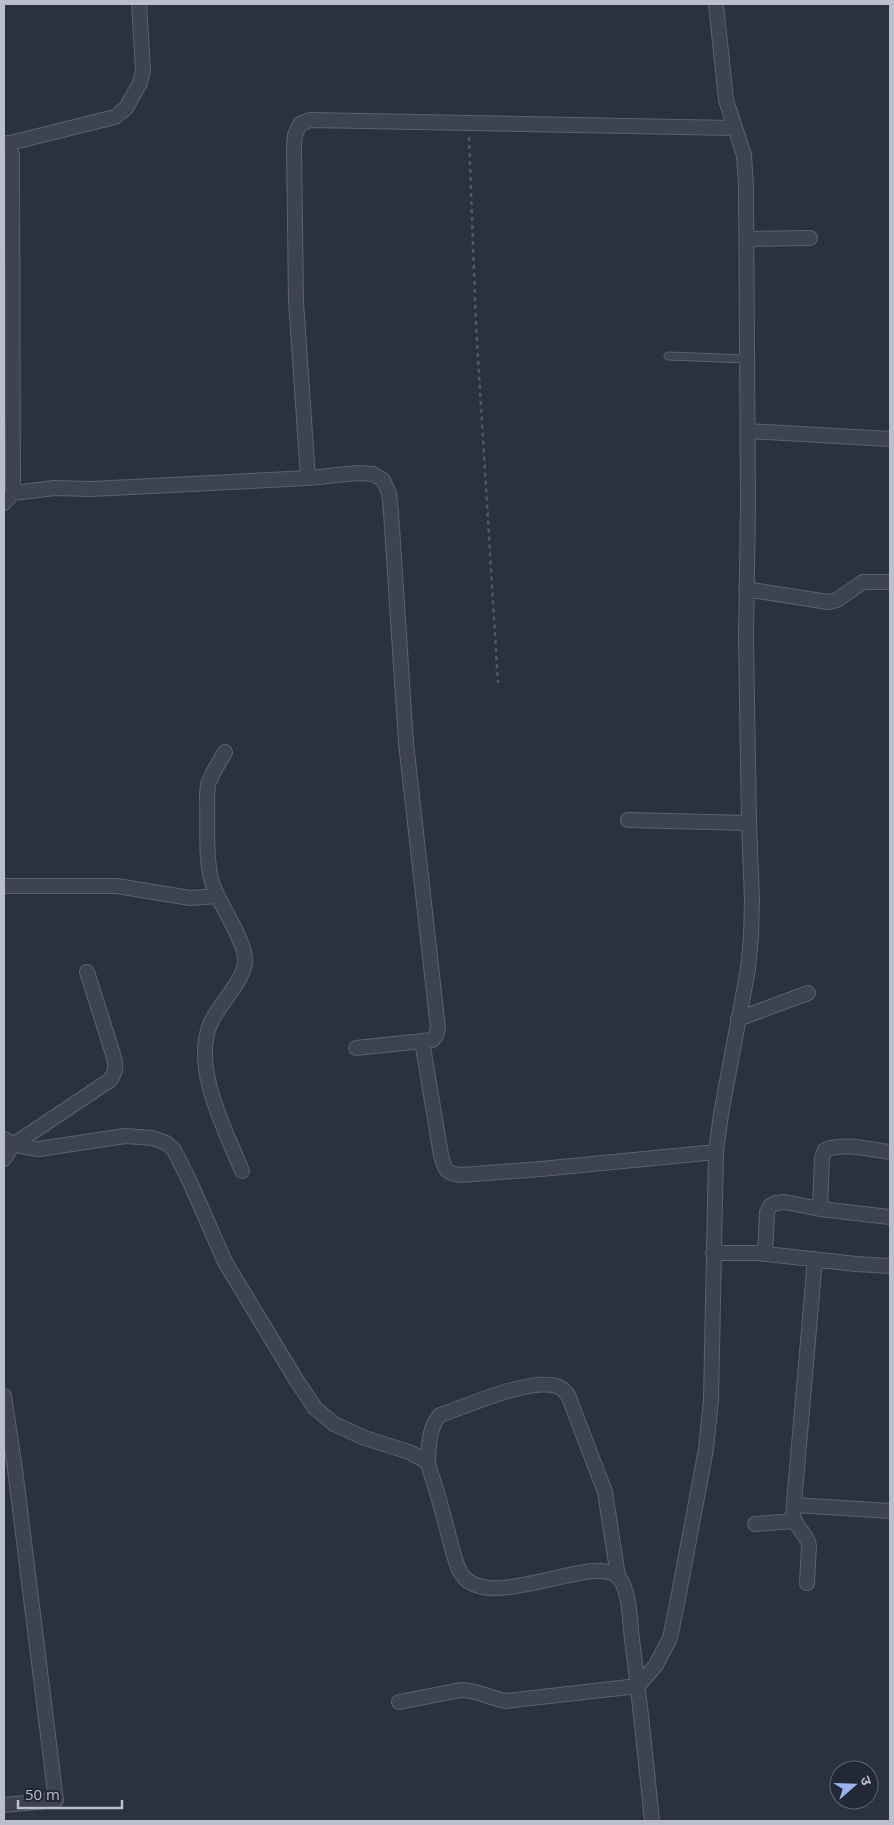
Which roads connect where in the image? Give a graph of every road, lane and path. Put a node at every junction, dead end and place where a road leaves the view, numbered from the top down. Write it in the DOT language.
graph roads {
  1 [pos="139,4"];
  2 [pos="716,4"];
  3 [pos="469,123"];
  4 [pos="734,128"];
  5 [pos="5,144"];
  6 [pos="810,238"];
  7 [pos="746,239"];
  8 [pos="668,356"];
  9 [pos="747,359"];
  10 [pos="748,431"];
  11 [pos="890,439"];
  12 [pos="308,478"];
  13 [pos="8,498"];
  14 [pos="890,582"];
  15 [pos="746,589"];
  16 [pos="498,683"];
  17 [pos="225,752"];
  18 [pos="628,820"];
  19 [pos="749,823"];
  20 [pos="4,886"];
  21 [pos="217,896"];
  22 [pos="87,972"];
  23 [pos="808,993"];
  24 [pos="738,1019"];
  25 [pos="422,1041"];
  26 [pos="356,1048"];
  27 [pos="8,1142"];
  28 [pos="716,1152"];
  29 [pos="890,1152"];
  30 [pos="4,1159"];
  31 [pos="242,1171"];
  32 [pos="820,1209"];
  33 [pos="890,1218"];
  34 [pos="713,1253"];
  35 [pos="765,1254"];
  36 [pos="815,1260"];
  37 [pos="890,1266"];
  38 [pos="4,1396"];
  39 [pos="428,1464"];
  40 [pos="795,1505"];
  41 [pos="890,1511"];
  42 [pos="794,1521"];
  43 [pos="755,1524"];
  44 [pos="618,1576"];
  45 [pos="807,1583"];
  46 [pos="638,1686"];
  47 [pos="399,1702"];
  48 [pos="4,1804"];
  49 [pos="652,1821"];
  1 -- 5 [label="street"];
  2 -- 4 [label="street"];
  3 -- 4 [label="street"];
  3 -- 12 [label="street"];
  3 -- 16 [label="path"];
  4 -- 7 [label="street"];
  5 -- 13 [label="street"];
  6 -- 7 [label="street"];
  7 -- 9 [label="street"];
  8 -- 9 [label="lane"];
  9 -- 10 [label="street"];
  10 -- 11 [label="street"];
  10 -- 15 [label="street"];
  12 -- 13 [label="street"];
  12 -- 25 [label="street"];
  14 -- 15 [label="street"];
  15 -- 19 [label="street"];
  17 -- 21 [label="street"];
  18 -- 19 [label="street"];
  19 -- 24 [label="street"];
  20 -- 21 [label="street"];
  21 -- 31 [label="street"];
  22 -- 27 [label="street"];
  23 -- 24 [label="street"];
  24 -- 28 [label="street"];
  25 -- 26 [label="street"];
  25 -- 28 [label="street"];
  27 -- 30 [label="street"];
  27 -- 39 [label="street"];
  28 -- 34 [label="street"];
  29 -- 32 [label="street"];
  32 -- 33 [label="street"];
  32 -- 35 [label="street"];
  34 -- 35 [label="street"];
  34 -- 46 [label="street"];
  35 -- 36 [label="street"];
  36 -- 37 [label="street"];
  36 -- 40 [label="street"];
  38 -- 48 [label="street"];
  39 -- 44 [label="street"];
  39 -- 44 [label="street"];
  40 -- 41 [label="street"];
  40 -- 42 [label="street"];
  42 -- 43 [label="street"];
  42 -- 45 [label="street"];
  44 -- 46 [label="street"];
  46 -- 47 [label="street"];
  46 -- 49 [label="street"];
}
